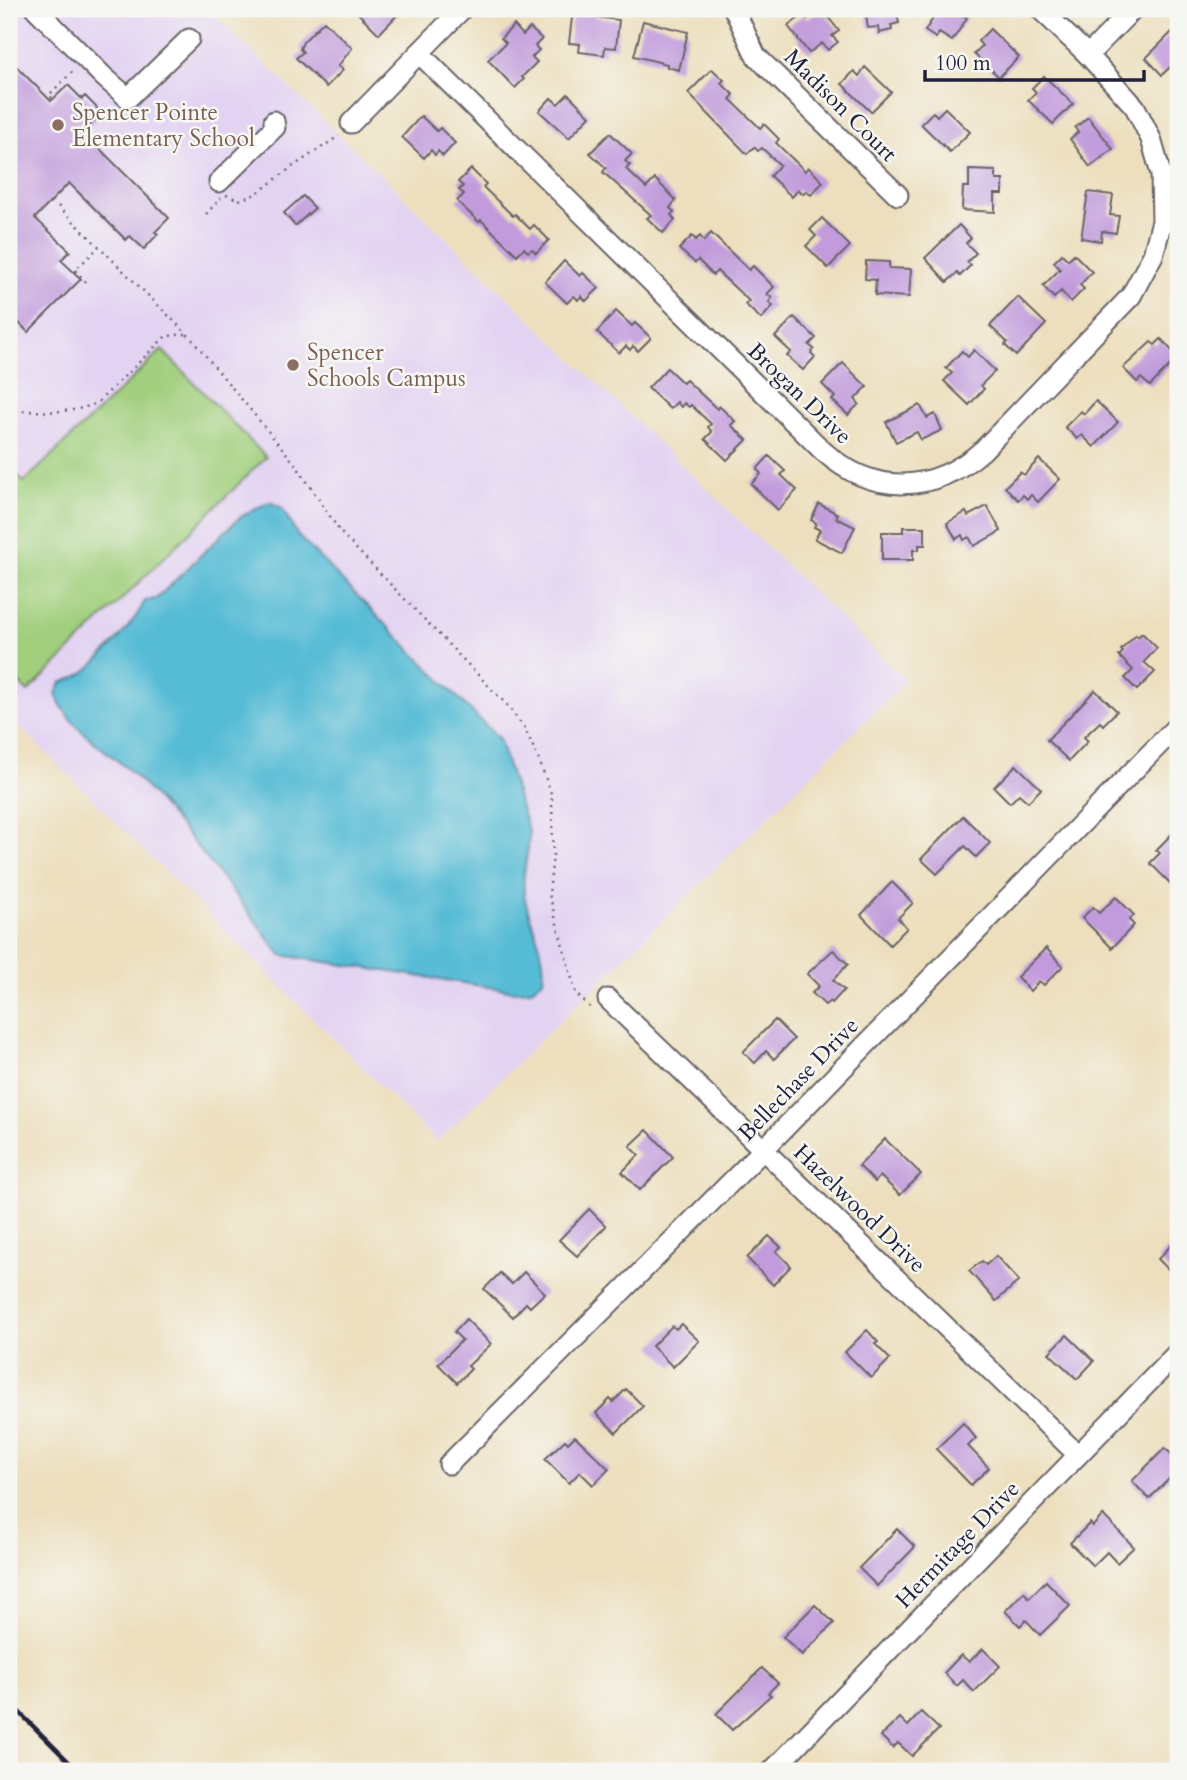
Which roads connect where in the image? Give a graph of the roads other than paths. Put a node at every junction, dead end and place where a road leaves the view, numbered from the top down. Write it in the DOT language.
graph roads {
  1 [pos="36,9"];
  2 [pos="462,9"];
  3 [pos="734,9"];
  4 [pos="1040,9"];
  5 [pos="1133,9"];
  6 [pos="190,39"];
  7 [pos="419,53"];
  8 [pos="1088,55"];
  9 [pos="274,121"];
  10 [pos="351,123"];
  11 [pos="219,182"];
  12 [pos="898,195"];
  13 [pos="1178,726"];
  14 [pos="608,999"];
  15 [pos="764,1149"];
  16 [pos="1178,1352"];
  17 [pos="1077,1454"];
  18 [pos="449,1464"];
  19 [pos="772,1771"];
  1 -- 6 [label="street"];
  2 -- 7 [label="street"];
  3 -- 12 [label="street, Madison Court"];
  4 -- 8 [label="street, Brogan Drive"];
  5 -- 8 [label="street"];
  7 -- 8 [label="street, Brogan Drive"];
  7 -- 10 [label="street"];
  9 -- 11 [label="street"];
  13 -- 15 [label="street, Bellechase Drive"];
  14 -- 15 [label="street, Hazelwood Drive"];
  15 -- 17 [label="street, Hazelwood Drive"];
  15 -- 18 [label="street, Bellechase Drive"];
  16 -- 17 [label="street, Hermitage Drive"];
  17 -- 19 [label="street, Hermitage Drive"];
}
